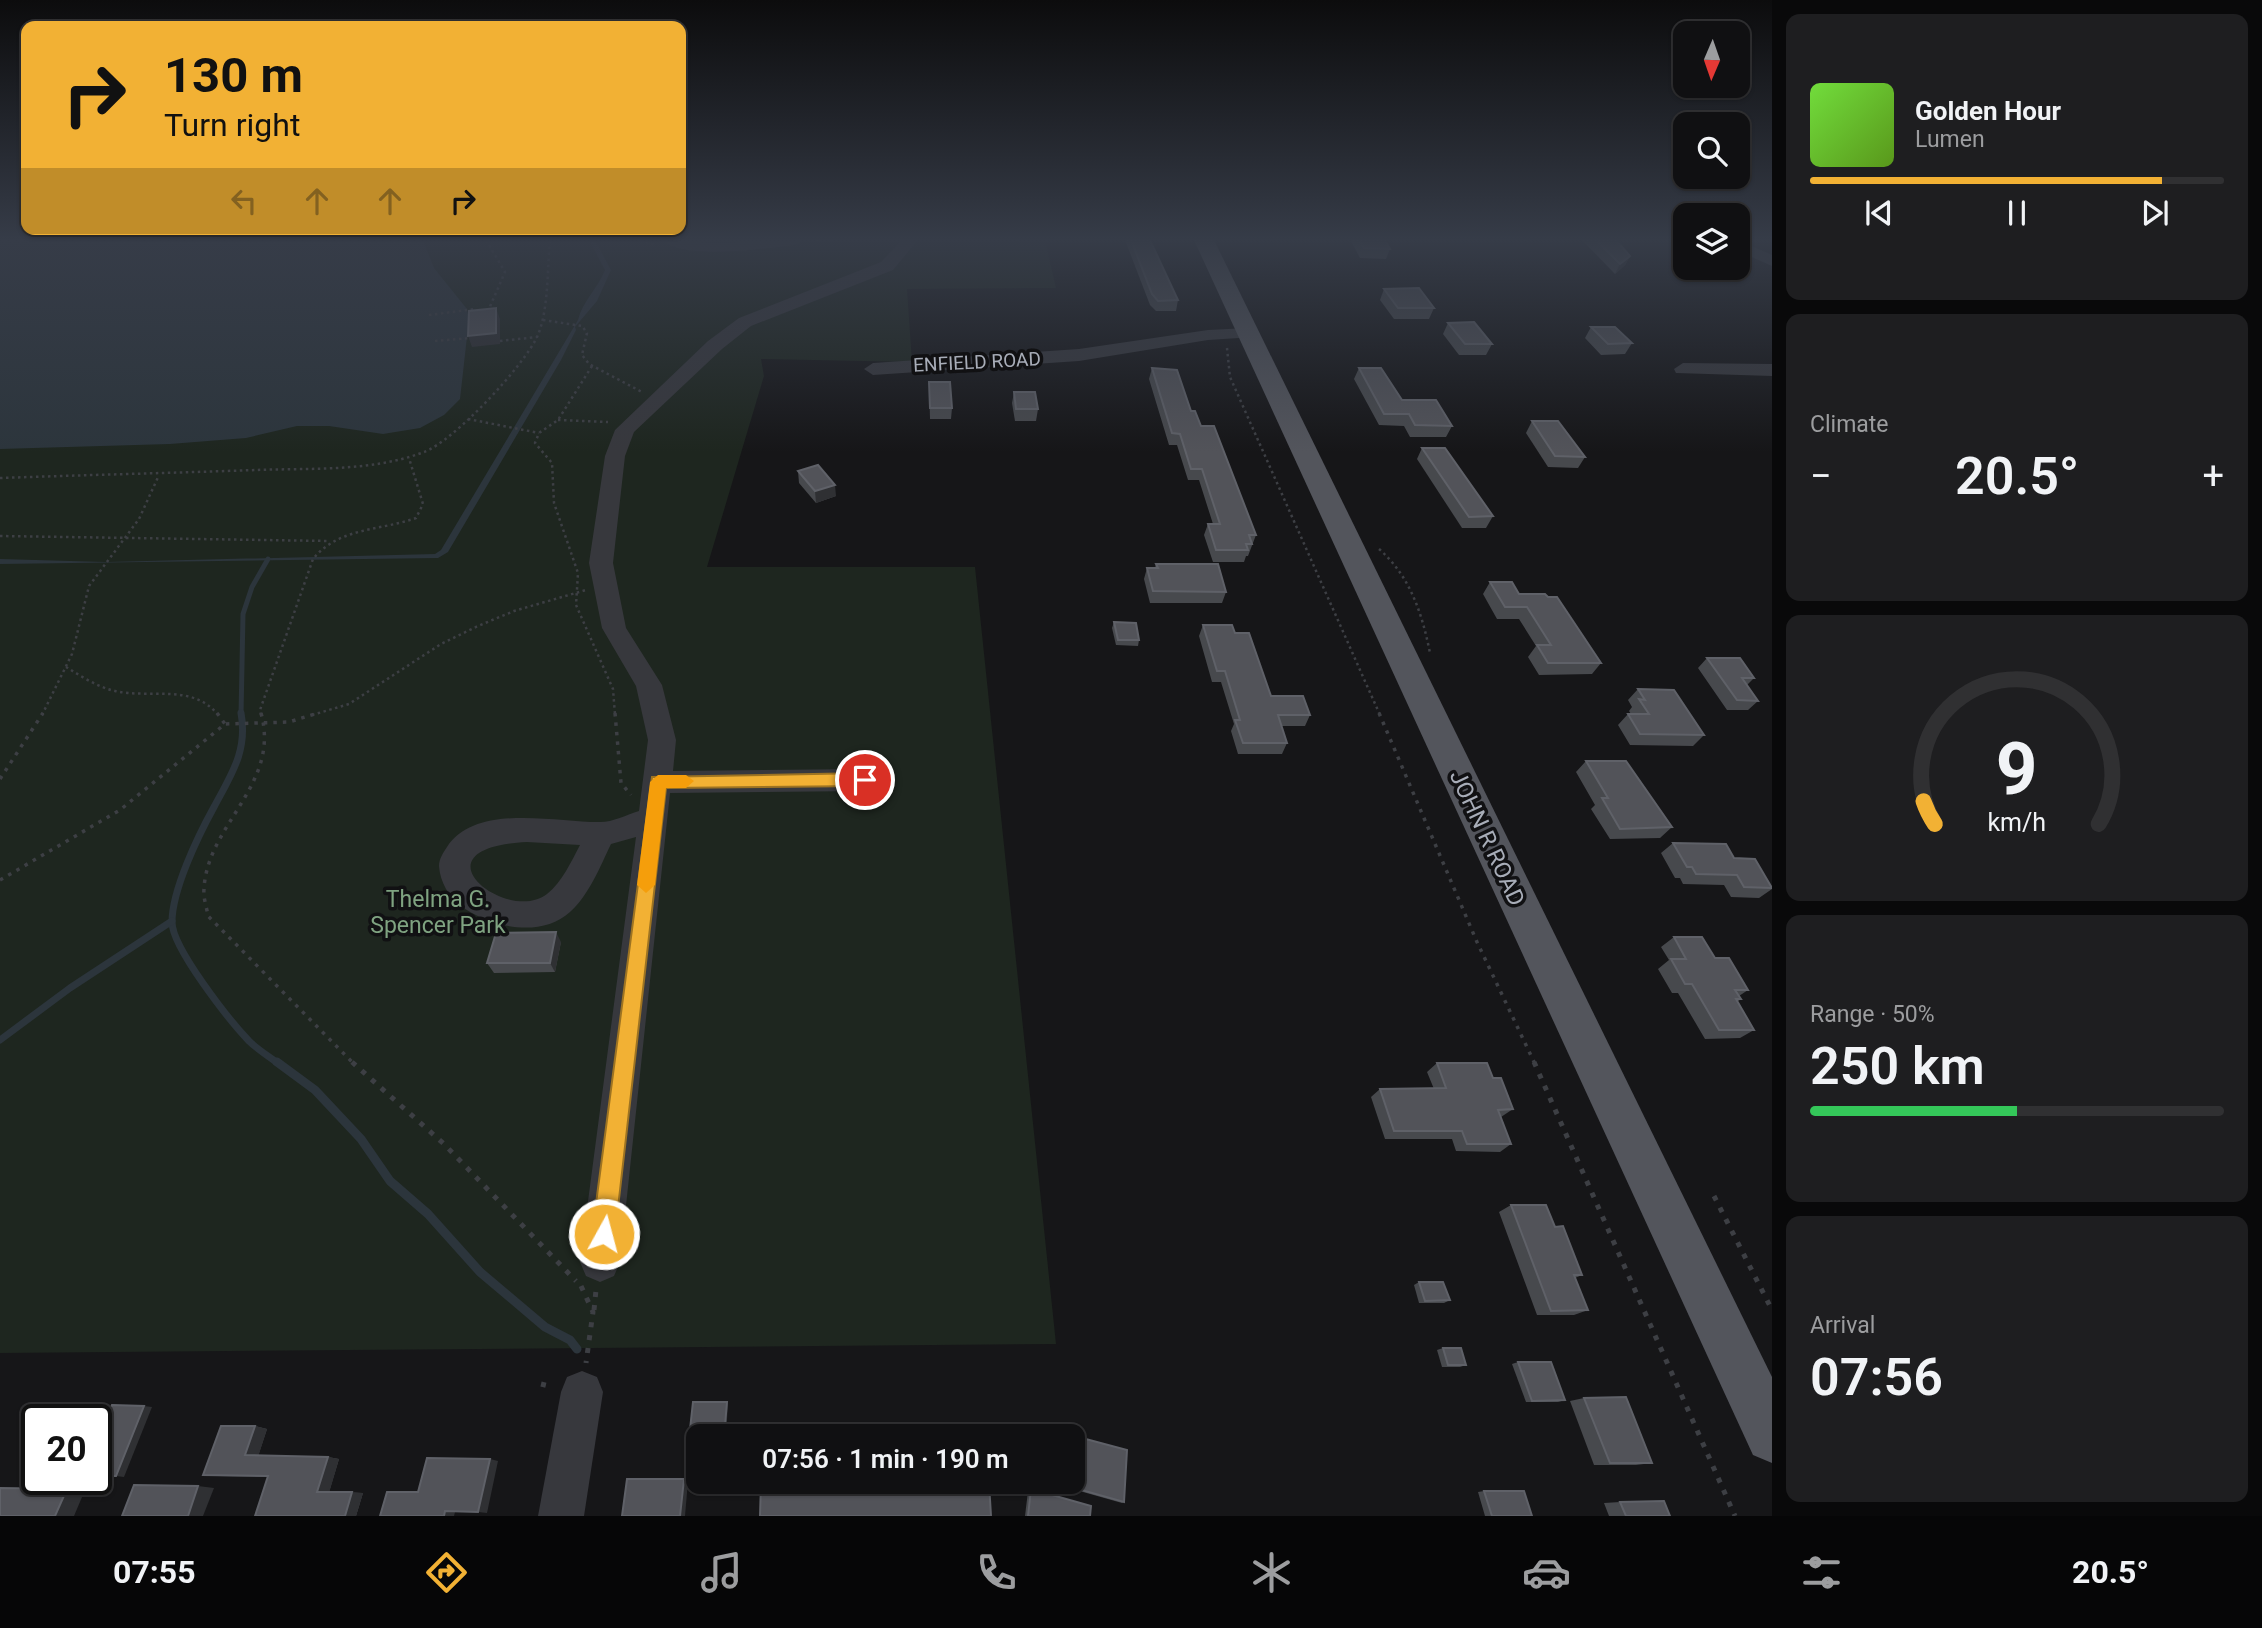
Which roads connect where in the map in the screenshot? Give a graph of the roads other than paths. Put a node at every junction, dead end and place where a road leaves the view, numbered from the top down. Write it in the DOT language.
graph roads {
  1 [pos="774,311"];
  2 [pos="1228,311"];
  3 [pos="1237,337"];
  4 [pos="873,369"];
  5 [pos="1684,369"];
  6 [pos="1772,370"];
  7 [pos="865,780"];
  8 [pos="658,782"];
  9 [pos="654,819"];
  10 [pos="601,835"];
  11 [pos="600,1262"];
  12 [pos="582,1392"];
  13 [pos="1772,1436"];
  14 [pos="561,1516"];
  1 -- 8 [label="street"];
  2 -- 3 [label="main road, JOHN R ROAD"];
  3 -- 4 [label="street, ENFIELD ROAD"];
  3 -- 13 [label="main road, JOHN R ROAD"];
  5 -- 6 [label="street"];
  7 -- 8 [label="street"];
  8 -- 9 [label="street"];
  9 -- 10 [label="street"];
  9 -- 11 [label="street"];
  12 -- 14 [label="street"];
}
